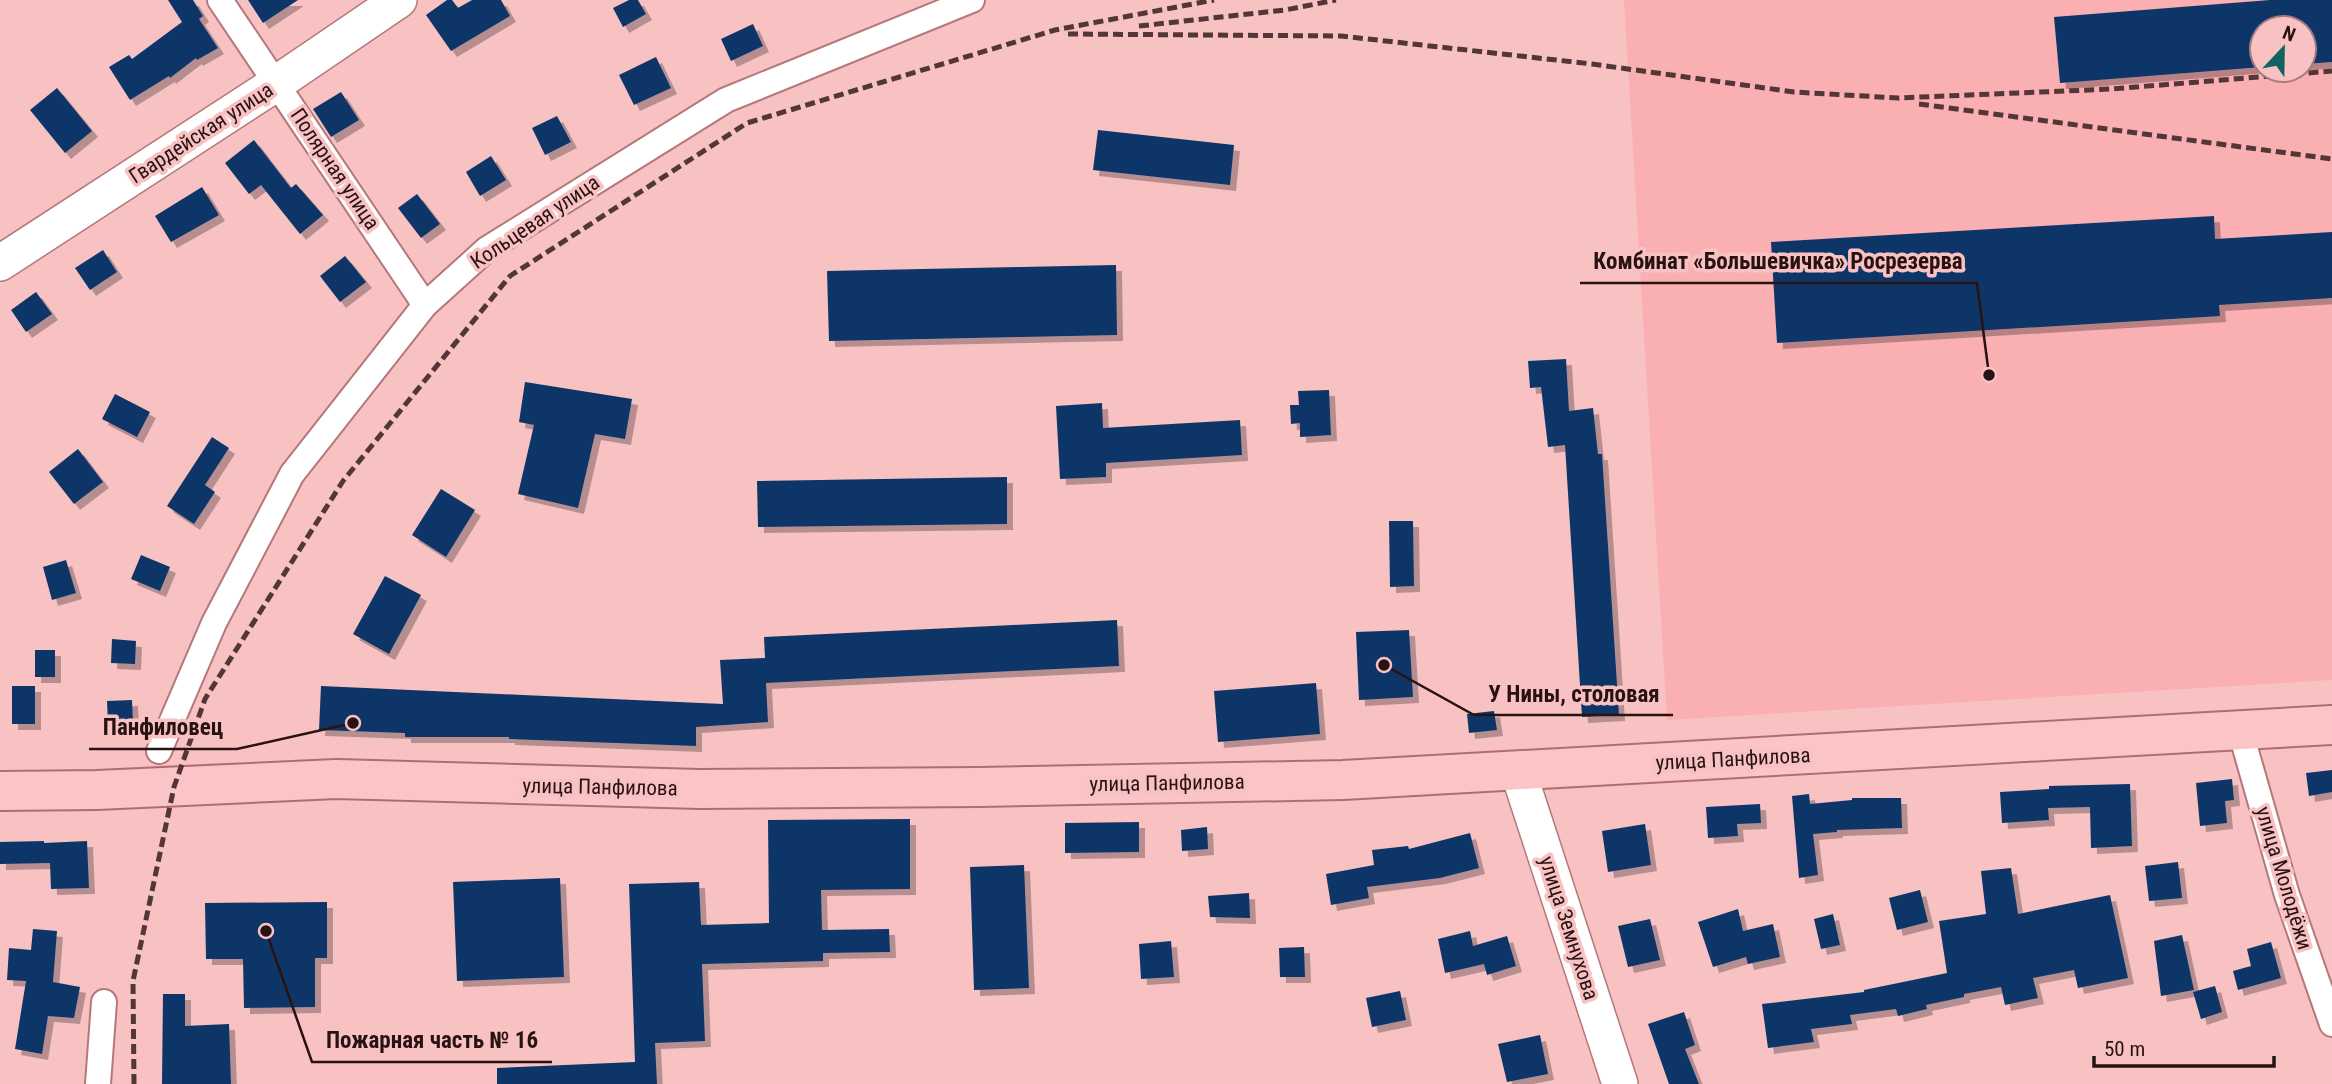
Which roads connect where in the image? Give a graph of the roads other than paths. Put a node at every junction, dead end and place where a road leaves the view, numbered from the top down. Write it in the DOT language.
graph roads {
  1 [pos="220,0"];
  2 [pos="399,0"];
  3 [pos="971,0"];
  4 [pos="277,83"];
  5 [pos="0,262"];
  6 [pos="425,305"];
  7 [pos="2332,725"];
  8 [pos="2240,730"];
  9 [pos="159,751"];
  10 [pos="1518,771"];
  11 [pos="0,791"];
  12 [pos="103,1002"];
  13 [pos="2332,1024"];
  14 [pos="98,1084"];
  15 [pos="1620,1084"];
  1 -- 4 [label="street, Полярная улица"];
  2 -- 4 [label="main road, Гвардейская улица"];
  3 -- 6 [label="street, Кольцевая улица"];
  4 -- 5 [label="main road, Гвардейская улица"];
  4 -- 6 [label="street, Полярная улица"];
  6 -- 9 [label="street, Кольцевая улица"];
  7 -- 8 [label="main road, улица Панфилова"];
  8 -- 10 [label="main road, улица Панфилова"];
  8 -- 13 [label="street, улица Молодёжи"];
  10 -- 11 [label="main road, улица Панфилова"];
  10 -- 15 [label="main road, улица Земнухова"];
  12 -- 14 [label="street"];
}
